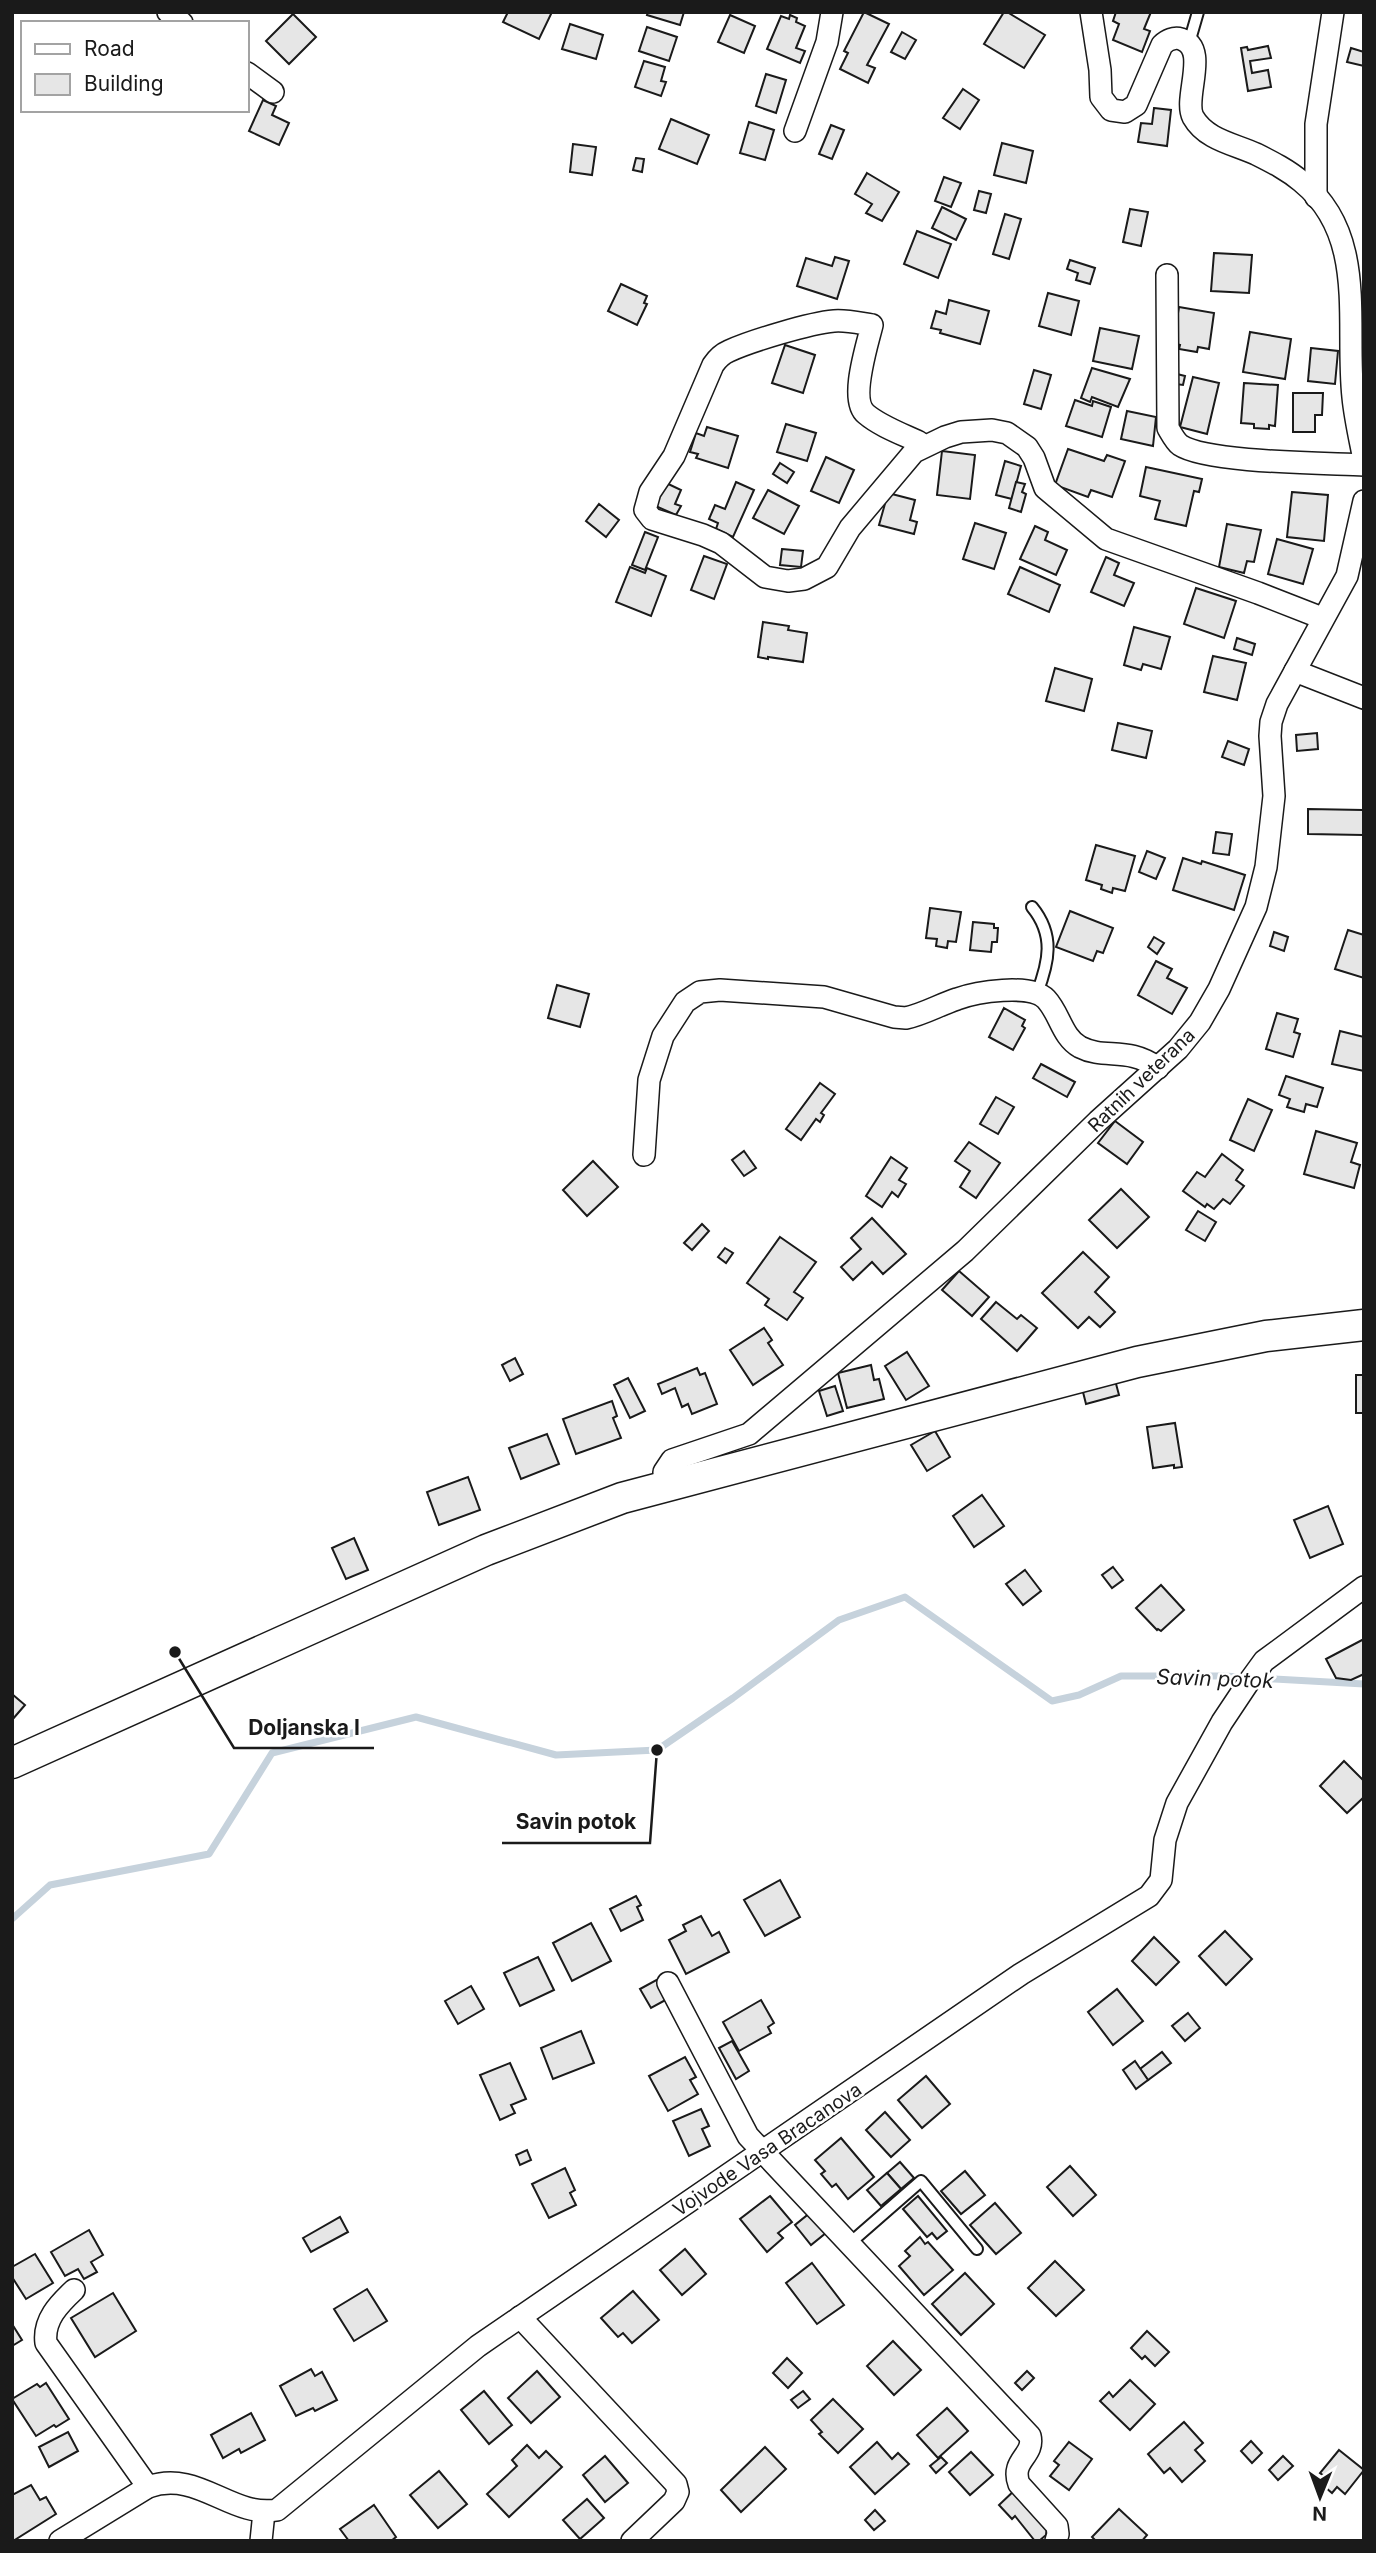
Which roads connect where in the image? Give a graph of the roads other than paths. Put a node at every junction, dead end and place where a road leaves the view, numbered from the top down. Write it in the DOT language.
graph roads {
  1 [pos="832,12"];
  2 [pos="1091,12"];
  3 [pos="1198,12"];
  4 [pos="1333,12"];
  5 [pos="1189,43"];
  6 [pos="248,74"];
  7 [pos="272,92"];
  8 [pos="795,131"];
  9 [pos="1316,197"];
  10 [pos="1167,275"];
  11 [pos="1358,300"];
  12 [pos="922,447"];
  13 [pos="1364,460"];
  14 [pos="1364,465"];
  15 [pos="1364,501"];
  16 [pos="1322,618"];
  17 [pos="1295,671"];
  18 [pos="1364,698"];
  19 [pos="1032,907"];
  20 [pos="1038,993"];
  21 [pos="1158,1068"];
  22 [pos="644,1155"];
  23 [pos="1364,1325"];
  24 [pos="665,1486"];
  25 [pos="1364,1587"];
  26 [pos="12,1763"];
  27 [pos="668,1983"];
  28 [pos="763,2151"];
  29 [pos="850,2243"];
  30 [pos="977,2249"];
  31 [pos="74,2290"];
  32 [pos="520,2317"];
  33 [pos="148,2487"];
  34 [pos="264,2512"];
  35 [pos="60,2541"];
  36 [pos="261,2541"];
  37 [pos="632,2541"];
  38 [pos="1056,2541"];
  1 -- 8 [label="street"];
  2 -- 5 [label="street"];
  3 -- 5 [label="lane"];
  4 -- 9 [label="street"];
  5 -- 9 [label="street"];
  6 -- 7 [label="street"];
  9 -- 11 [label="street"];
  10 -- 14 [label="street"];
  11 -- 13 [label="street"];
  12 -- 12 [label="street"];
  12 -- 16 [label="street"];
  15 -- 16 [label="street, Ratnih veterana"];
  16 -- 17 [label="street, Ratnih veterana"];
  17 -- 18 [label="street"];
  17 -- 21 [label="street, Ratnih veterana"];
  19 -- 20 [label="lane"];
  20 -- 21 [label="street"];
  20 -- 22 [label="street"];
  21 -- 24 [label="street, Ratnih veterana"];
  23 -- 24 [label="street"];
  24 -- 26 [label="street"];
  25 -- 28 [label="street, Vojvode Vasa Bracanova"];
  27 -- 28 [label="street"];
  28 -- 29 [label="street"];
  28 -- 32 [label="street, Vojvode Vasa Bracanova"];
  29 -- 30 [label="lane"];
  29 -- 38 [label="street"];
  31 -- 33 [label="street"];
  32 -- 34 [label="street, Vojvode Vasa Bracanova"];
  32 -- 37 [label="street"];
  33 -- 34 [label="street"];
  33 -- 35 [label="street"];
  34 -- 36 [label="street"];
}
